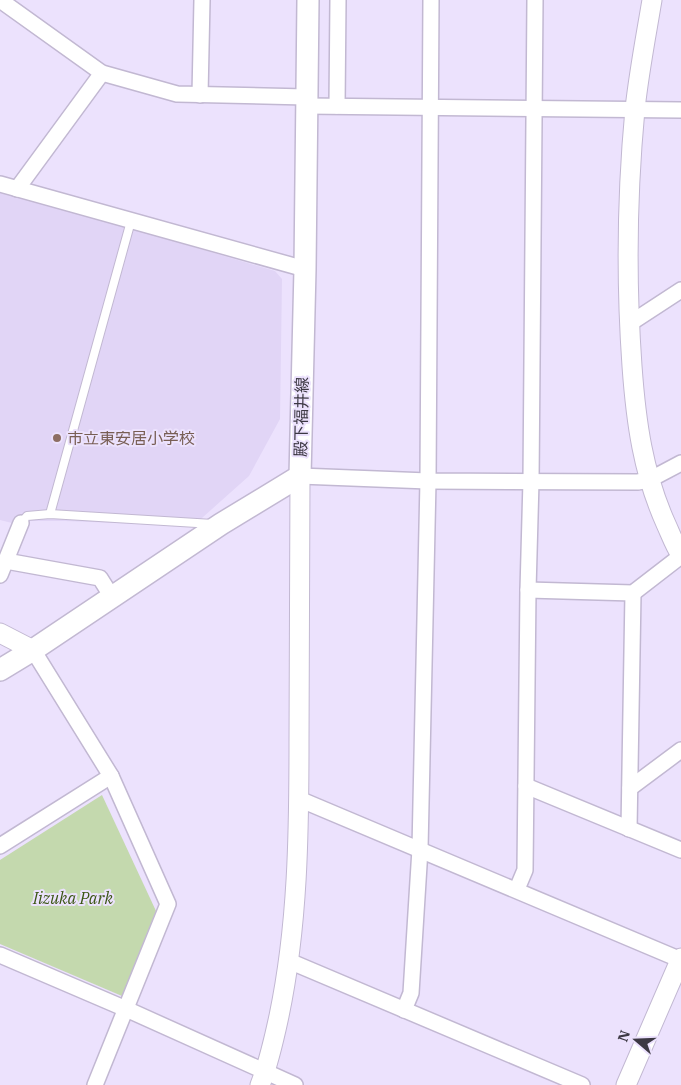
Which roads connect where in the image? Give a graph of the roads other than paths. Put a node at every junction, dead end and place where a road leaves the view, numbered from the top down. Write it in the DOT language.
graph roads {
  1 [pos="0,0"];
  2 [pos="202,0"];
  3 [pos="308,0"];
  4 [pos="338,0"];
  5 [pos="431,0"];
  6 [pos="535,0"];
  7 [pos="652,0"];
  8 [pos="102,73"];
  9 [pos="200,95"];
  10 [pos="306,101"];
  11 [pos="337,106"];
  12 [pos="430,107"];
  13 [pos="534,108"];
  14 [pos="636,109"];
  15 [pos="681,110"];
  16 [pos="0,184"];
  17 [pos="17,189"];
  18 [pos="131,221"];
  19 [pos="305,269"];
  20 [pos="681,290"];
  21 [pos="629,324"];
  22 [pos="681,463"];
  23 [pos="300,476"];
  24 [pos="649,480"];
  25 [pos="428,481"];
  26 [pos="531,481"];
  27 [pos="50,514"];
  28 [pos="21,523"];
  29 [pos="221,524"];
  30 [pos="681,556"];
  31 [pos="3,568"];
  32 [pos="528,590"];
  33 [pos="633,593"];
  34 [pos="112,597"];
  35 [pos="0,632"];
  36 [pos="33,650"];
  37 [pos="0,670"];
  38 [pos="681,750"];
  39 [pos="111,776"];
  40 [pos="526,786"];
  41 [pos="630,788"];
  42 [pos="299,799"];
  43 [pos="630,829"];
  44 [pos="0,846"];
  45 [pos="420,849"];
  46 [pos="681,850"];
  47 [pos="517,889"];
  48 [pos="0,955"];
  49 [pos="681,959"];
  50 [pos="289,961"];
  51 [pos="126,1008"];
  52 [pos="404,1010"];
  53 [pos="262,1079"];
  54 [pos="96,1085"];
  55 [pos="295,1085"];
  56 [pos="582,1085"];
  57 [pos="626,1085"];
  1 -- 8 [label="street"];
  2 -- 9 [label="street"];
  3 -- 10 [label="main road, 殿下福井線"];
  4 -- 11 [label="street"];
  5 -- 12 [label="street"];
  6 -- 13 [label="street"];
  7 -- 14 [label="street"];
  8 -- 9 [label="street"];
  8 -- 17 [label="street"];
  9 -- 10 [label="street"];
  10 -- 11 [label="street"];
  10 -- 19 [label="main road, 殿下福井線"];
  11 -- 12 [label="street"];
  12 -- 13 [label="street"];
  12 -- 25 [label="street"];
  13 -- 14 [label="street"];
  13 -- 26 [label="street"];
  14 -- 15 [label="street"];
  14 -- 21 [label="street"];
  16 -- 17 [label="street"];
  17 -- 18 [label="street"];
  18 -- 19 [label="street"];
  18 -- 27 [label="lane"];
  19 -- 23 [label="main road, 殿下福井線"];
  20 -- 21 [label="street"];
  21 -- 24 [label="street"];
  22 -- 24 [label="street"];
  23 -- 25 [label="street"];
  23 -- 29 [label="main road, 殿下福井線"];
  23 -- 42 [label="street"];
  24 -- 26 [label="street"];
  24 -- 30 [label="street"];
  25 -- 26 [label="street"];
  25 -- 45 [label="street"];
  26 -- 32 [label="street"];
  27 -- 28 [label="lane"];
  27 -- 29 [label="lane"];
  28 -- 31 [label="street"];
  29 -- 34 [label="main road, 殿下福井線"];
  30 -- 33 [label="street"];
  31 -- 34 [label="street"];
  32 -- 33 [label="street"];
  32 -- 40 [label="street"];
  33 -- 41 [label="street"];
  34 -- 36 [label="main road, 殿下福井線"];
  35 -- 36 [label="street"];
  36 -- 37 [label="main road, 殿下福井線"];
  36 -- 39 [label="street"];
  38 -- 41 [label="street"];
  39 -- 44 [label="street"];
  39 -- 51 [label="street"];
  40 -- 43 [label="street"];
  40 -- 47 [label="street"];
  41 -- 43 [label="street"];
  42 -- 45 [label="street"];
  42 -- 50 [label="street"];
  43 -- 46 [label="street"];
  45 -- 47 [label="street"];
  45 -- 52 [label="street"];
  47 -- 49 [label="street"];
  48 -- 51 [label="street"];
  49 -- 57 [label="street"];
  50 -- 52 [label="street"];
  50 -- 53 [label="street"];
  51 -- 53 [label="street"];
  51 -- 54 [label="street"];
  52 -- 56 [label="street"];
  53 -- 55 [label="street"];
}
